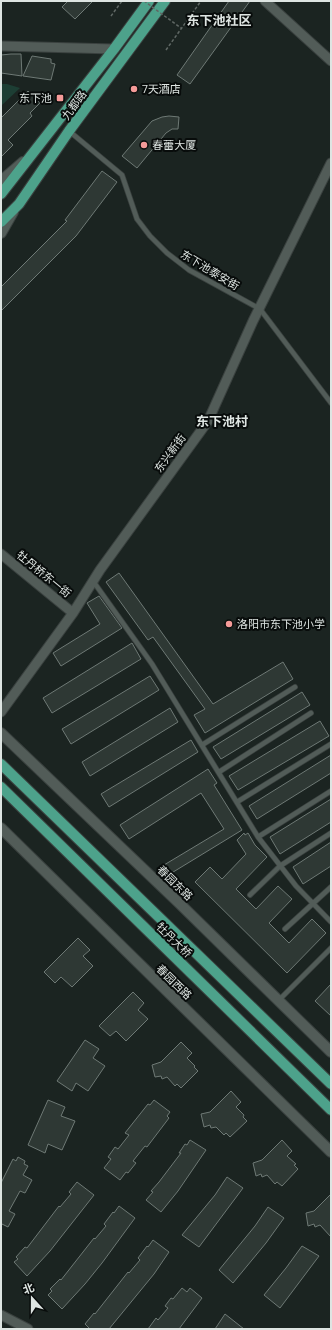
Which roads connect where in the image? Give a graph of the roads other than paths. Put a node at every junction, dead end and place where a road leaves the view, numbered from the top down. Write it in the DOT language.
graph roads {
  1 [pos="149,1"];
  2 [pos="165,1"];
  3 [pos="265,1"];
  4 [pos="1,46"];
  5 [pos="114,48"];
  6 [pos="331,61"];
  7 [pos="69,131"];
  8 [pos="33,153"];
  9 [pos="331,163"];
  10 [pos="328,177"];
  11 [pos="1,181"];
  12 [pos="1,194"];
  13 [pos="18,204"];
  14 [pos="1,222"];
  15 [pos="1,233"];
  16 [pos="260,309"];
  17 [pos="331,403"];
  18 [pos="1,554"];
  19 [pos="93,581"];
  20 [pos="73,613"];
  21 [pos="295,687"];
  22 [pos="1,712"];
  23 [pos="311,713"];
  24 [pos="1,733"];
  25 [pos="331,744"];
  26 [pos="202,745"];
  27 [pos="1,764"];
  28 [pos="219,772"];
  29 [pos="1,787"];
  30 [pos="331,791"];
  31 [pos="237,802"];
  32 [pos="1,828"];
  33 [pos="331,833"];
  34 [pos="258,837"];
  35 [pos="280,866"];
  36 [pos="331,887"];
  37 [pos="250,895"];
  38 [pos="312,903"];
  39 [pos="331,922"];
  40 [pos="285,929"];
  41 [pos="331,948"];
  42 [pos="278,1001"];
  43 [pos="331,1052"];
  44 [pos="331,1084"];
  45 [pos="331,1110"];
  46 [pos="331,1152"];
  47 [pos="1,1315"];
  48 [pos="27,1329"];
  1 -- 5 [label="main road, 九都路"];
  2 -- 7 [label="main road, 九都路"];
  3 -- 6 [label="street"];
  4 -- 5 [label="street"];
  5 -- 8 [label="main road, 九都路"];
  7 -- 13 [label="main road, 九都路"];
  7 -- 16 [label="lane, 东下池泰安街"];
  8 -- 11 [label="street"];
  8 -- 12 [label="main road, 九都路"];
  9 -- 10 [label="street, 东兴新街"];
  10 -- 16 [label="street, 东兴新街"];
  13 -- 14 [label="main road, 九都路"];
  13 -- 15 [label="street"];
  16 -- 17 [label="lane"];
  16 -- 19 [label="street, 东兴新街"];
  18 -- 20 [label="street, 牡丹桥东一街"];
  19 -- 20 [label="street, 东兴新街"];
  19 -- 26 [label="lane"];
  20 -- 22 [label="street, 东兴新街"];
  21 -- 26 [label="lane"];
  23 -- 28 [label="lane"];
  24 -- 42 [label="street, 春园东路"];
  25 -- 31 [label="lane"];
  26 -- 28 [label="lane"];
  27 -- 44 [label="main road, 牡丹大桥"];
  28 -- 31 [label="lane"];
  29 -- 45 [label="main road, 牡丹大桥"];
  30 -- 34 [label="lane"];
  31 -- 34 [label="lane"];
  32 -- 46 [label="street, 春园西路"];
  33 -- 35 [label="lane"];
  34 -- 35 [label="lane"];
  35 -- 37 [label="lane"];
  35 -- 38 [label="lane"];
  36 -- 38 [label="lane"];
  38 -- 39 [label="lane"];
  38 -- 40 [label="lane"];
  41 -- 42 [label="lane"];
  42 -- 43 [label="street, 春园东路"];
  47 -- 48 [label="street"];
}
